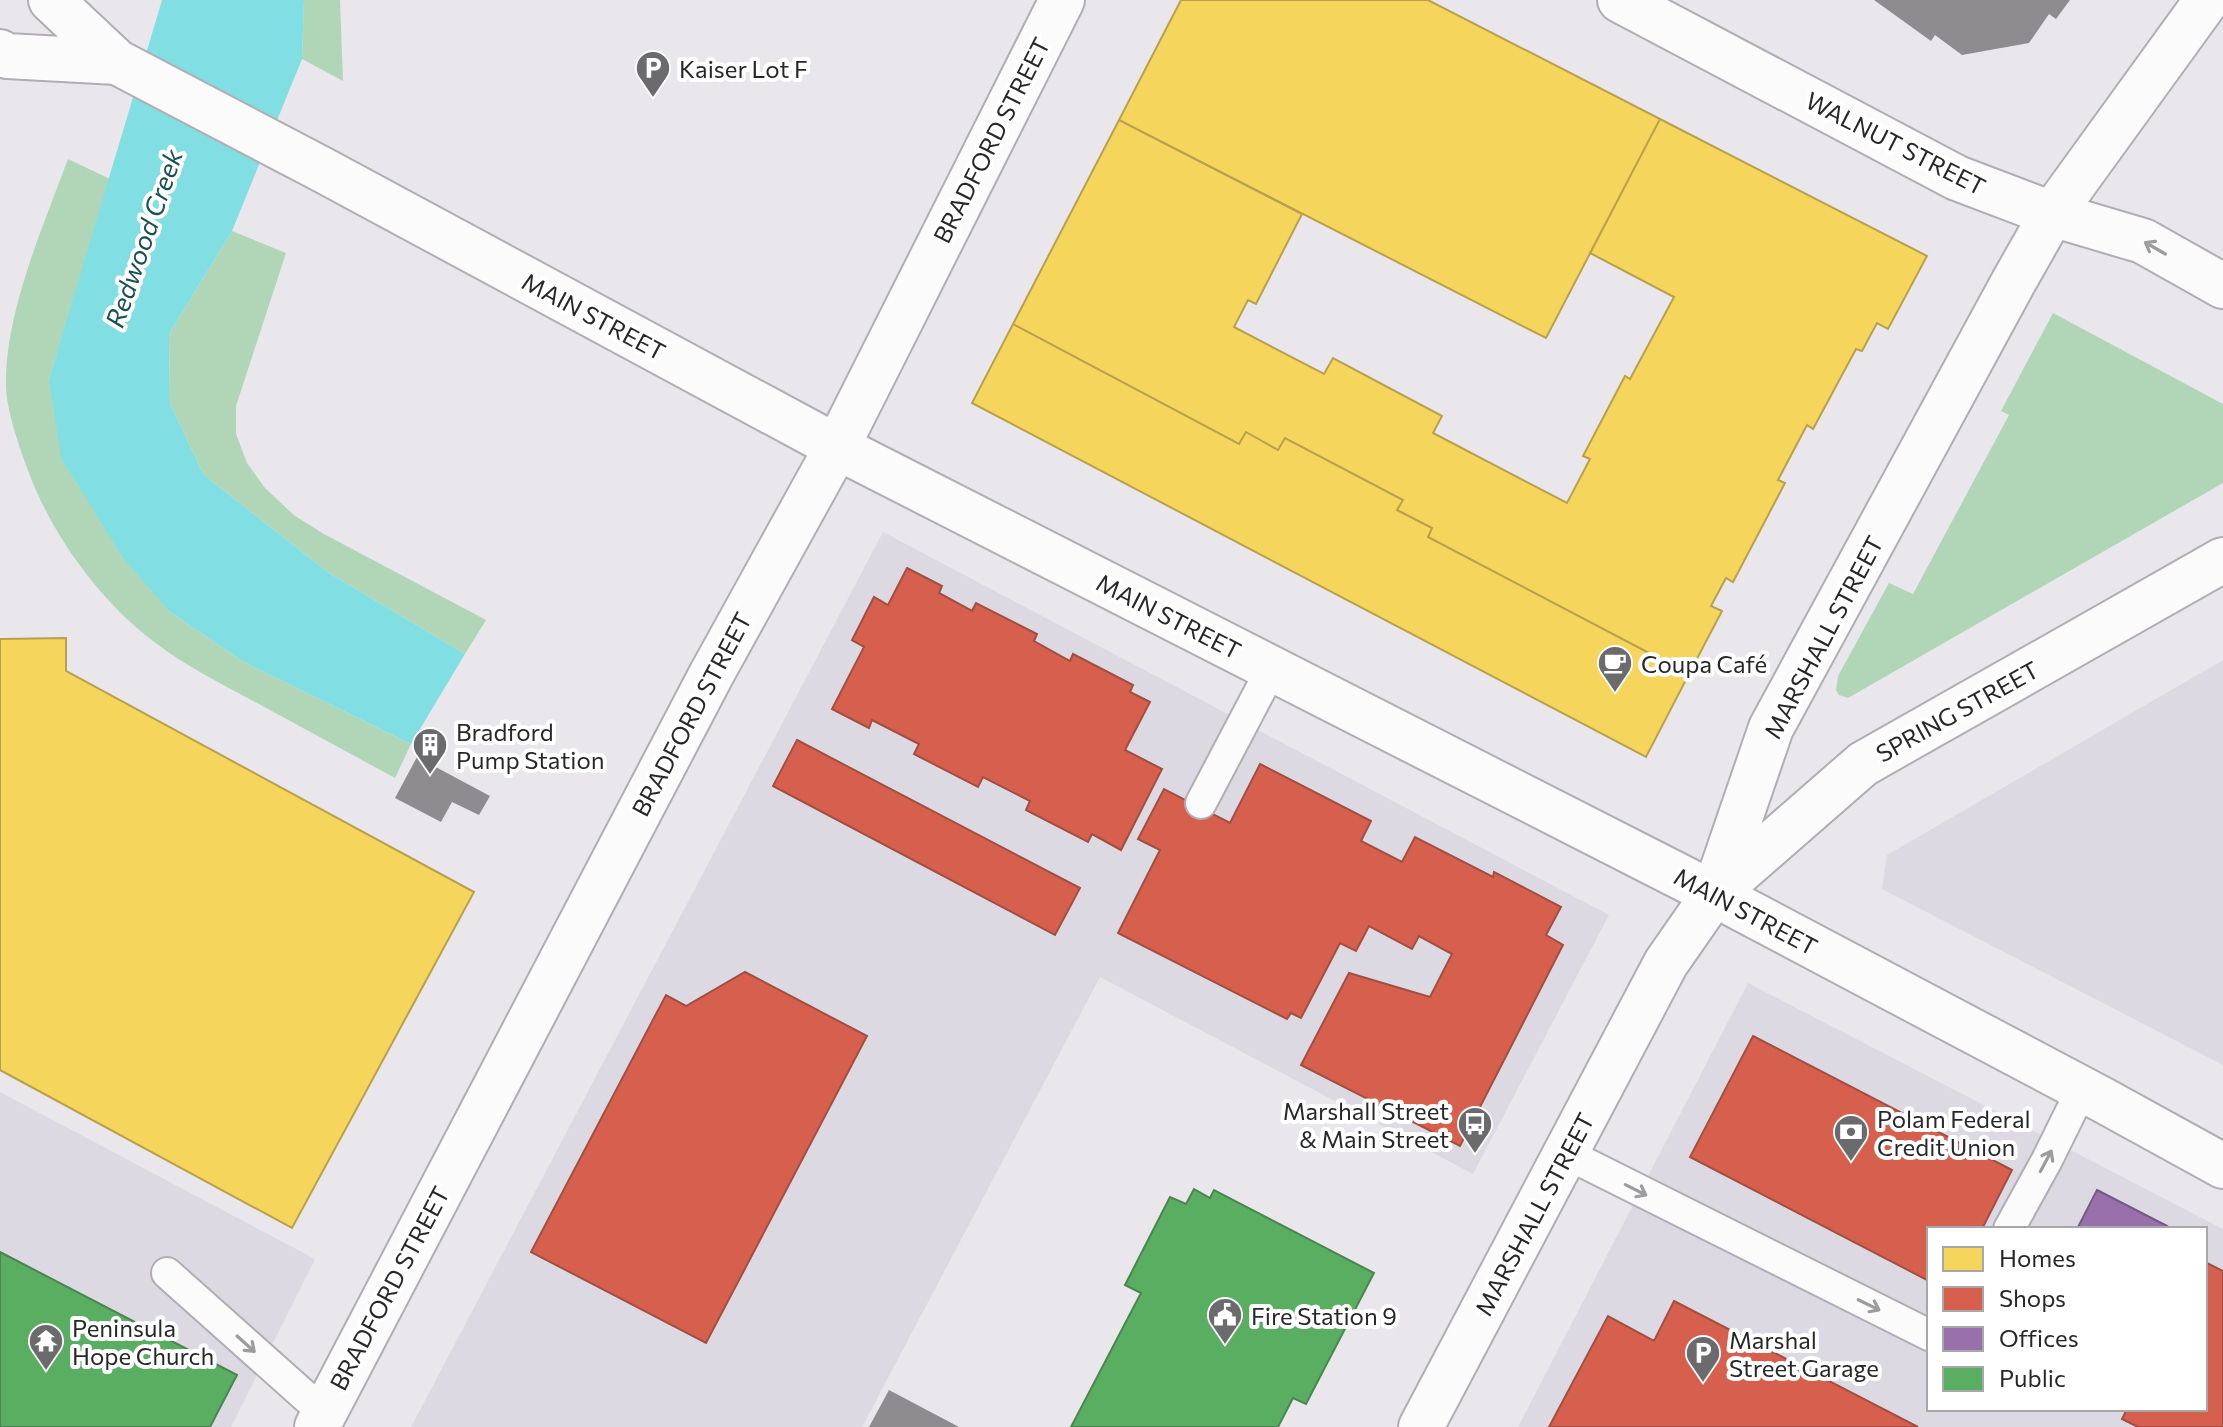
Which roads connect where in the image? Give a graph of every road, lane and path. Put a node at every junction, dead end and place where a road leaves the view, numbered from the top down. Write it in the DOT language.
graph roads {
  1 [pos="51,0"];
  2 [pos="1062,0"];
  3 [pos="1620,0"];
  4 [pos="2207,0"];
  5 [pos="0,52"];
  6 [pos="117,62"];
  7 [pos="2052,214"];
  8 [pos="2223,286"];
  9 [pos="837,447"];
  10 [pos="2223,560"];
  11 [pos="1272,668"];
  12 [pos="1201,803"];
  13 [pos="1714,894"];
  14 [pos="2082,1089"];
  15 [pos="1567,1154"];
  16 [pos="2223,1166"];
  17 [pos="2010,1227"];
  18 [pos="167,1273"];
  19 [pos="1927,1334"];
  20 [pos="320,1420"];
  21 [pos="1421,1427"];
  1 -- 6 [label="street, MAIN STREET"];
  2 -- 9 [label="street, BRADFORD STREET"];
  3 -- 7 [label="street, WALNUT STREET"];
  4 -- 7 [label="street, MARSHALL STREET"];
  5 -- 6 [label="street, MAIN STREET"];
  6 -- 9 [label="street, MAIN STREET"];
  8 -- 7 [label="street, WALNUT STREET, one-way"];
  7 -- 13 [label="street, MARSHALL STREET"];
  9 -- 11 [label="street, MAIN STREET"];
  9 -- 20 [label="street, BRADFORD STREET"];
  10 -- 13 [label="street, SPRING STREET"];
  11 -- 12 [label="lane"];
  11 -- 13 [label="street, MAIN STREET"];
  13 -- 14 [label="street, MAIN STREET"];
  13 -- 15 [label="street, MARSHALL STREET"];
  14 -- 16 [label="street, MAIN STREET"];
  17 -- 14 [label="lane, one-way"];
  15 -- 19 [label="lane, one-way"];
  15 -- 21 [label="street, MARSHALL STREET"];
  18 -- 20 [label="lane, one-way"];
}
